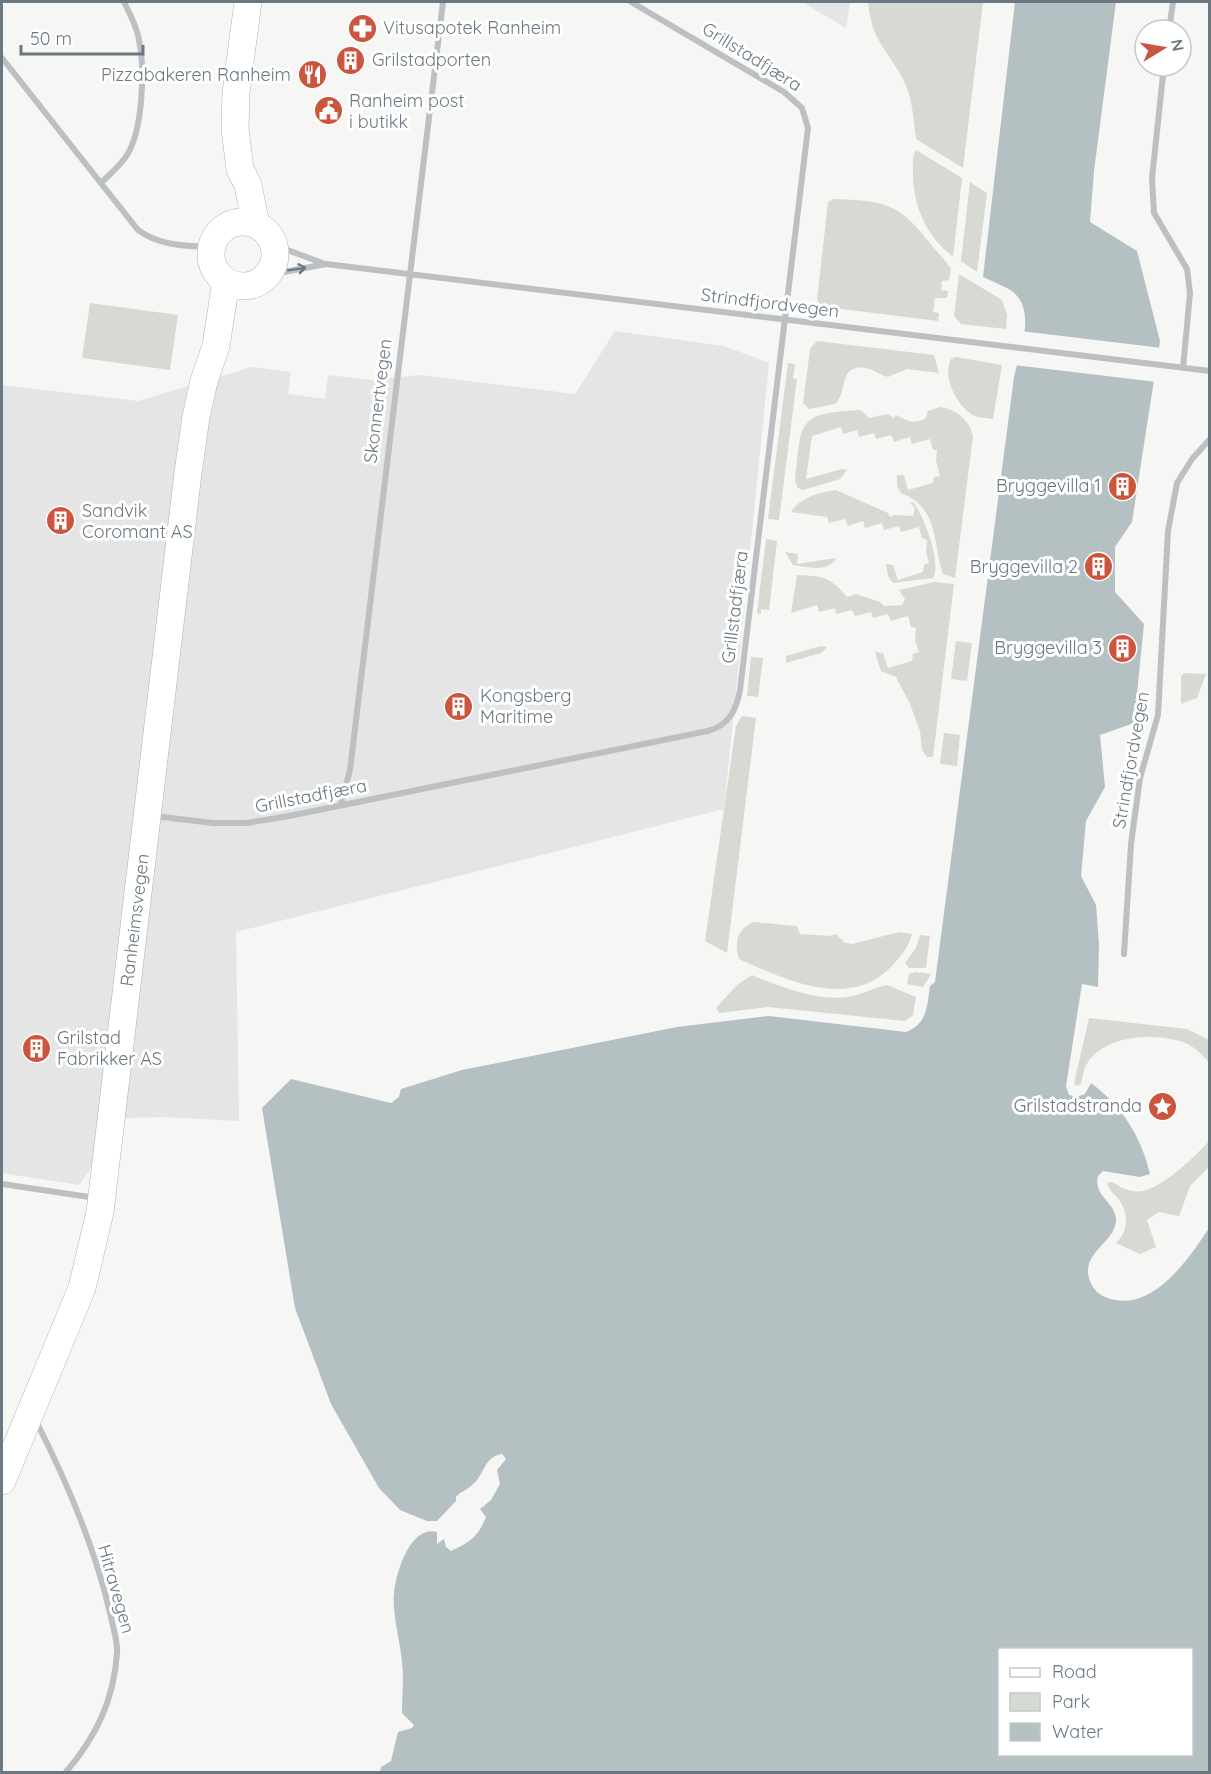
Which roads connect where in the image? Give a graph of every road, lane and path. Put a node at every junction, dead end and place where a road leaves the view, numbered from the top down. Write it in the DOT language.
graph roads {
  1 [pos="124,2"];
  2 [pos="248,2"];
  3 [pos="443,2"];
  4 [pos="631,2"];
  5 [pos="1173,2"];
  6 [pos="1171,18"];
  7 [pos="2,58"];
  8 [pos="1163,78"];
  9 [pos="102,182"];
  10 [pos="243,225"];
  11 [pos="274,245"];
  12 [pos="212,247"];
  13 [pos="326,264"];
  14 [pos="409,274"];
  15 [pos="260,280"];
  16 [pos="226,281"];
  17 [pos="785,320"];
  18 [pos="216,346"];
  19 [pos="1183,368"];
  20 [pos="1209,371"];
  21 [pos="1209,439"];
  22 [pos="341,804"];
  23 [pos="148,816"];
  24 [pos="1124,954"];
  25 [pos="2,1184"];
  26 [pos="102,1199"];
  27 [pos="31,1411"];
  28 [pos="2,1481"];
  29 [pos="66,1773"];
  1 -- 9 [label="street"];
  2 -- 10 [label="street"];
  3 -- 14 [label="street, Skonnertvegen"];
  4 -- 17 [label="street, Grillstadfjæra"];
  5 -- 6 [label="street"];
  7 -- 9 [label="street"];
  8 -- 19 [label="street"];
  9 -- 12 [label="street"];
  10 -- 11 [label="street"];
  10 -- 12 [label="street"];
  11 -- 13 [label="street, Strindfjordvegen"];
  11 -- 15 [label="street"];
  12 -- 16 [label="street"];
  13 -- 14 [label="street, Strindfjordvegen"];
  15 -- 13 [label="street, Strindfjordvegen, one-way"];
  14 -- 17 [label="street, Strindfjordvegen"];
  14 -- 22 [label="street, Skonnertvegen"];
  15 -- 16 [label="street"];
  15 -- 18 [label="street, Ranheimsvegen"];
  16 -- 18 [label="street, Ranheimsvegen"];
  17 -- 19 [label="street, Strindfjordvegen"];
  17 -- 22 [label="street, Grillstadfjæra"];
  18 -- 23 [label="street, Ranheimsvegen"];
  19 -- 20 [label="street, Strindfjordvegen"];
  21 -- 24 [label="street, Strindfjordvegen"];
  22 -- 23 [label="street, Grillstadfjæra"];
  23 -- 26 [label="street, Ranheimsvegen"];
  25 -- 26 [label="street"];
  26 -- 27 [label="street, Ranheimsvegen"];
  27 -- 28 [label="street, Ranheimsvegen"];
  27 -- 29 [label="street, Hitravegen"];
}
